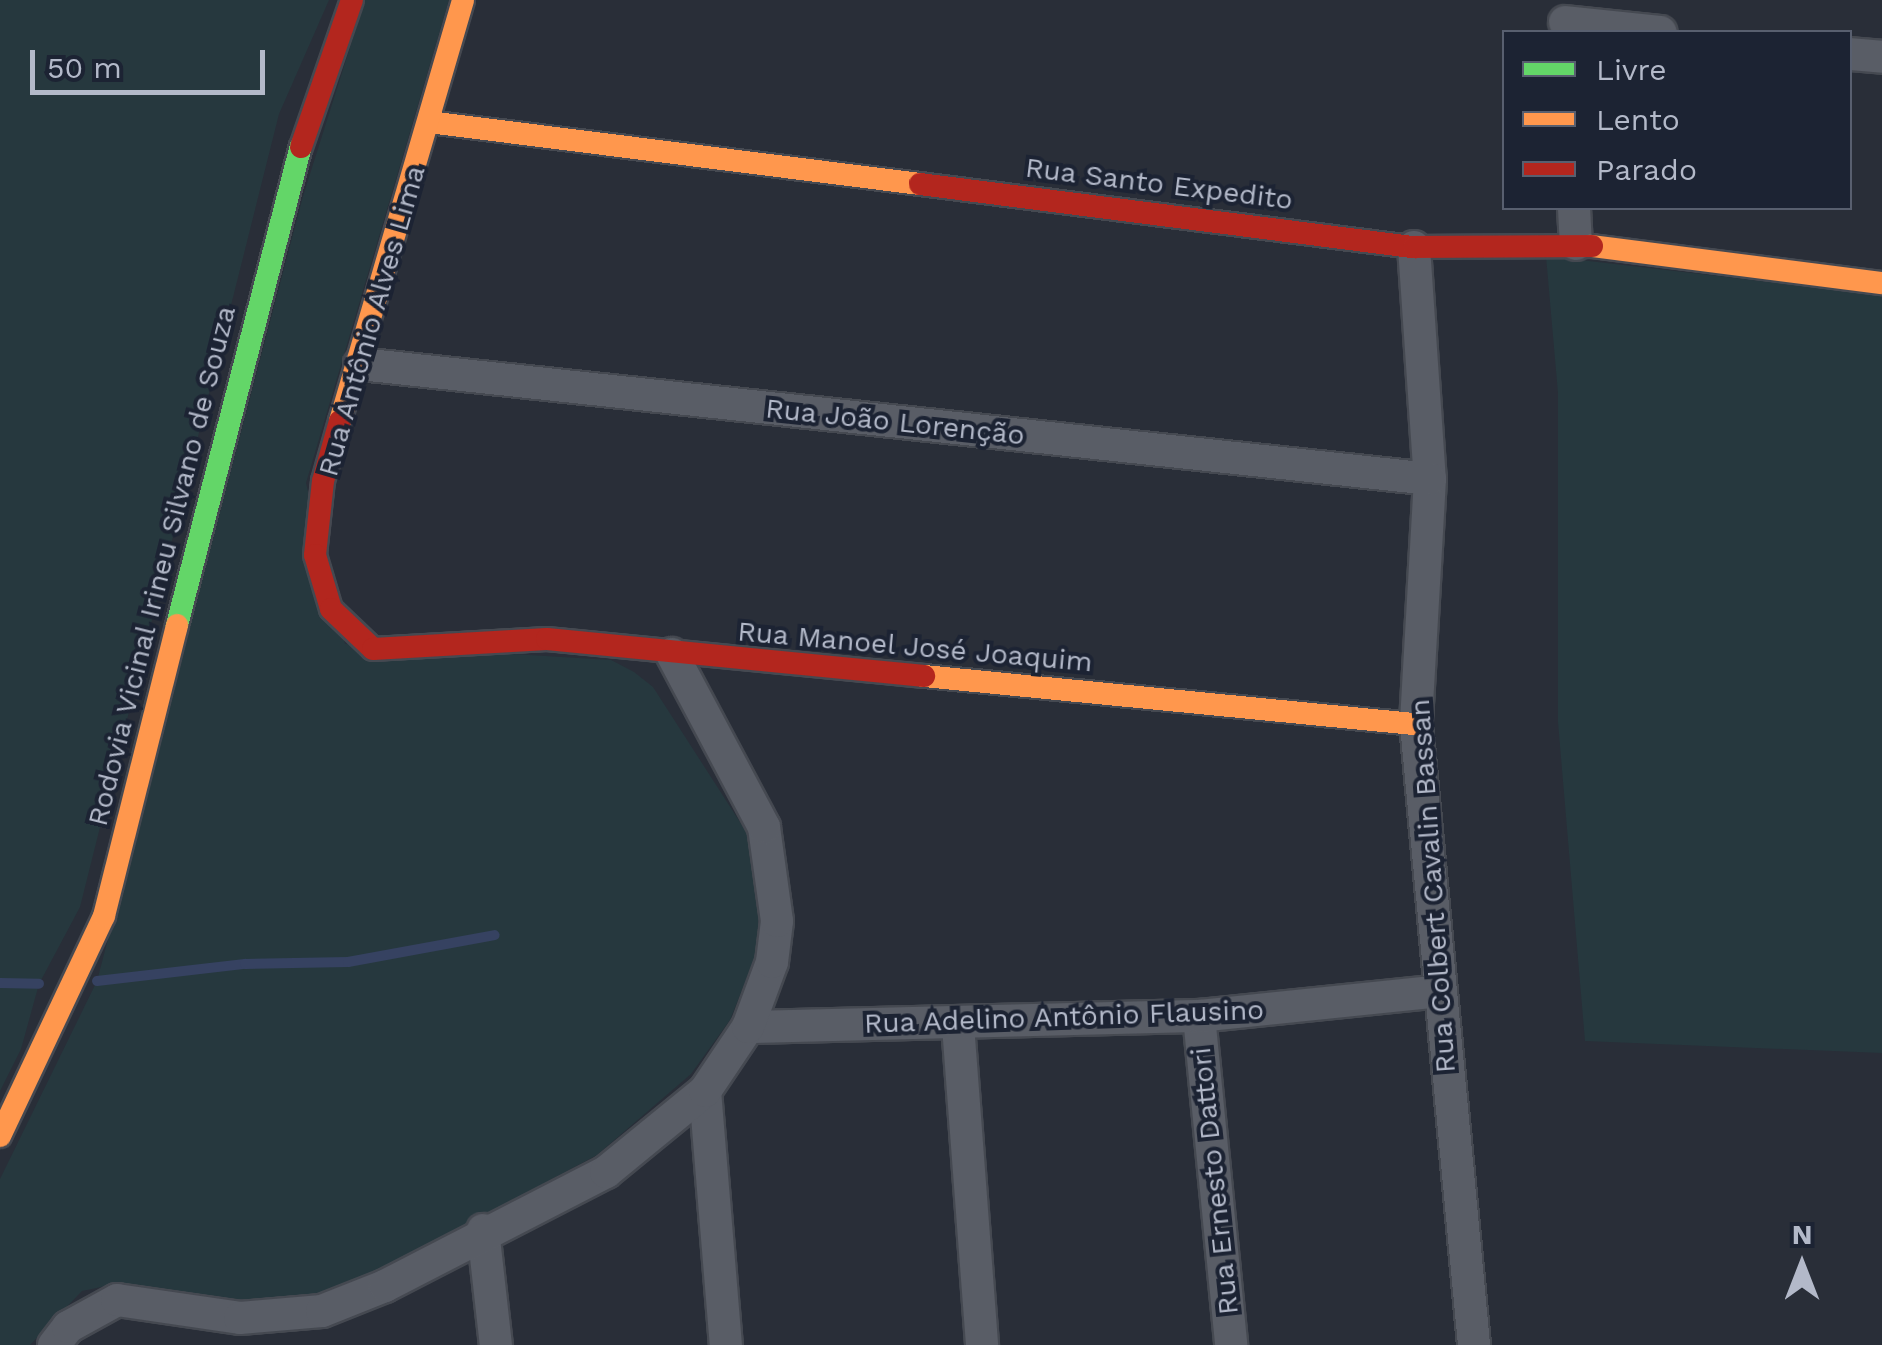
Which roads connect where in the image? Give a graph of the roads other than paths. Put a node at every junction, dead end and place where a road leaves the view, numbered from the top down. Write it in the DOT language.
graph roads {
  1 [pos="352,0"];
  2 [pos="463,0"];
  3 [pos="1564,18"];
  4 [pos="1646,30"];
  5 [pos="1852,54"];
  6 [pos="1882,58"];
  7 [pos="429,122"];
  8 [pos="1574,210"];
  9 [pos="1576,244"];
  10 [pos="1414,246"];
  11 [pos="1882,283"];
  12 [pos="360,364"];
  13 [pos="1430,479"];
  14 [pos="410,651"];
  15 [pos="672,654"];
  16 [pos="1416,724"];
  17 [pos="1439,991"];
  18 [pos="1199,1016"];
  19 [pos="958,1025"];
  20 [pos="748,1027"];
  21 [pos="705,1091"];
  22 [pos="0,1136"];
  23 [pos="483,1230"];
  24 [pos="242,1332"];
  25 [pos="54,1345"];
  26 [pos="496,1345"];
  27 [pos="726,1345"];
  28 [pos="982,1345"];
  29 [pos="1230,1345"];
  30 [pos="1474,1345"];
  1 -- 22 [label="street, Rodovia Vicinal Irineu Silvano de Souza"];
  2 -- 7 [label="street, Rua Antônio Alves Lima"];
  3 -- 4 [label="street"];
  5 -- 6 [label="street"];
  7 -- 10 [label="street, Rua Santo Expedito"];
  7 -- 12 [label="street, Rua Antônio Alves Lima"];
  8 -- 9 [label="street"];
  9 -- 10 [label="street, Rua Santo Expedito"];
  9 -- 11 [label="street, Rua Santo Expedito"];
  10 -- 13 [label="street, Rua Colbert Cavalin Bassan"];
  12 -- 13 [label="street, Rua João Lorenção"];
  12 -- 14 [label="street, Rua Antônio Alves Lima"];
  13 -- 16 [label="street, Rua Colbert Cavalin Bassan"];
  14 -- 15 [label="street, Rua Manoel José Joaquim"];
  15 -- 16 [label="street, Rua Manoel José Joaquim"];
  15 -- 20 [label="street"];
  16 -- 17 [label="street, Rua Colbert Cavalin Bassan"];
  17 -- 18 [label="street, Rua Adelino Antônio Flausino"];
  17 -- 30 [label="street, Rua Colbert Cavalin Bassan"];
  18 -- 19 [label="street, Rua Adelino Antônio Flausino"];
  18 -- 29 [label="street, Rua Ernesto Dattori"];
  19 -- 20 [label="street, Rua Adelino Antônio Flausino"];
  19 -- 28 [label="street"];
  20 -- 21 [label="street"];
  21 -- 23 [label="street"];
  21 -- 27 [label="street"];
  23 -- 24 [label="street"];
  23 -- 26 [label="street"];
  24 -- 25 [label="street"];
}
